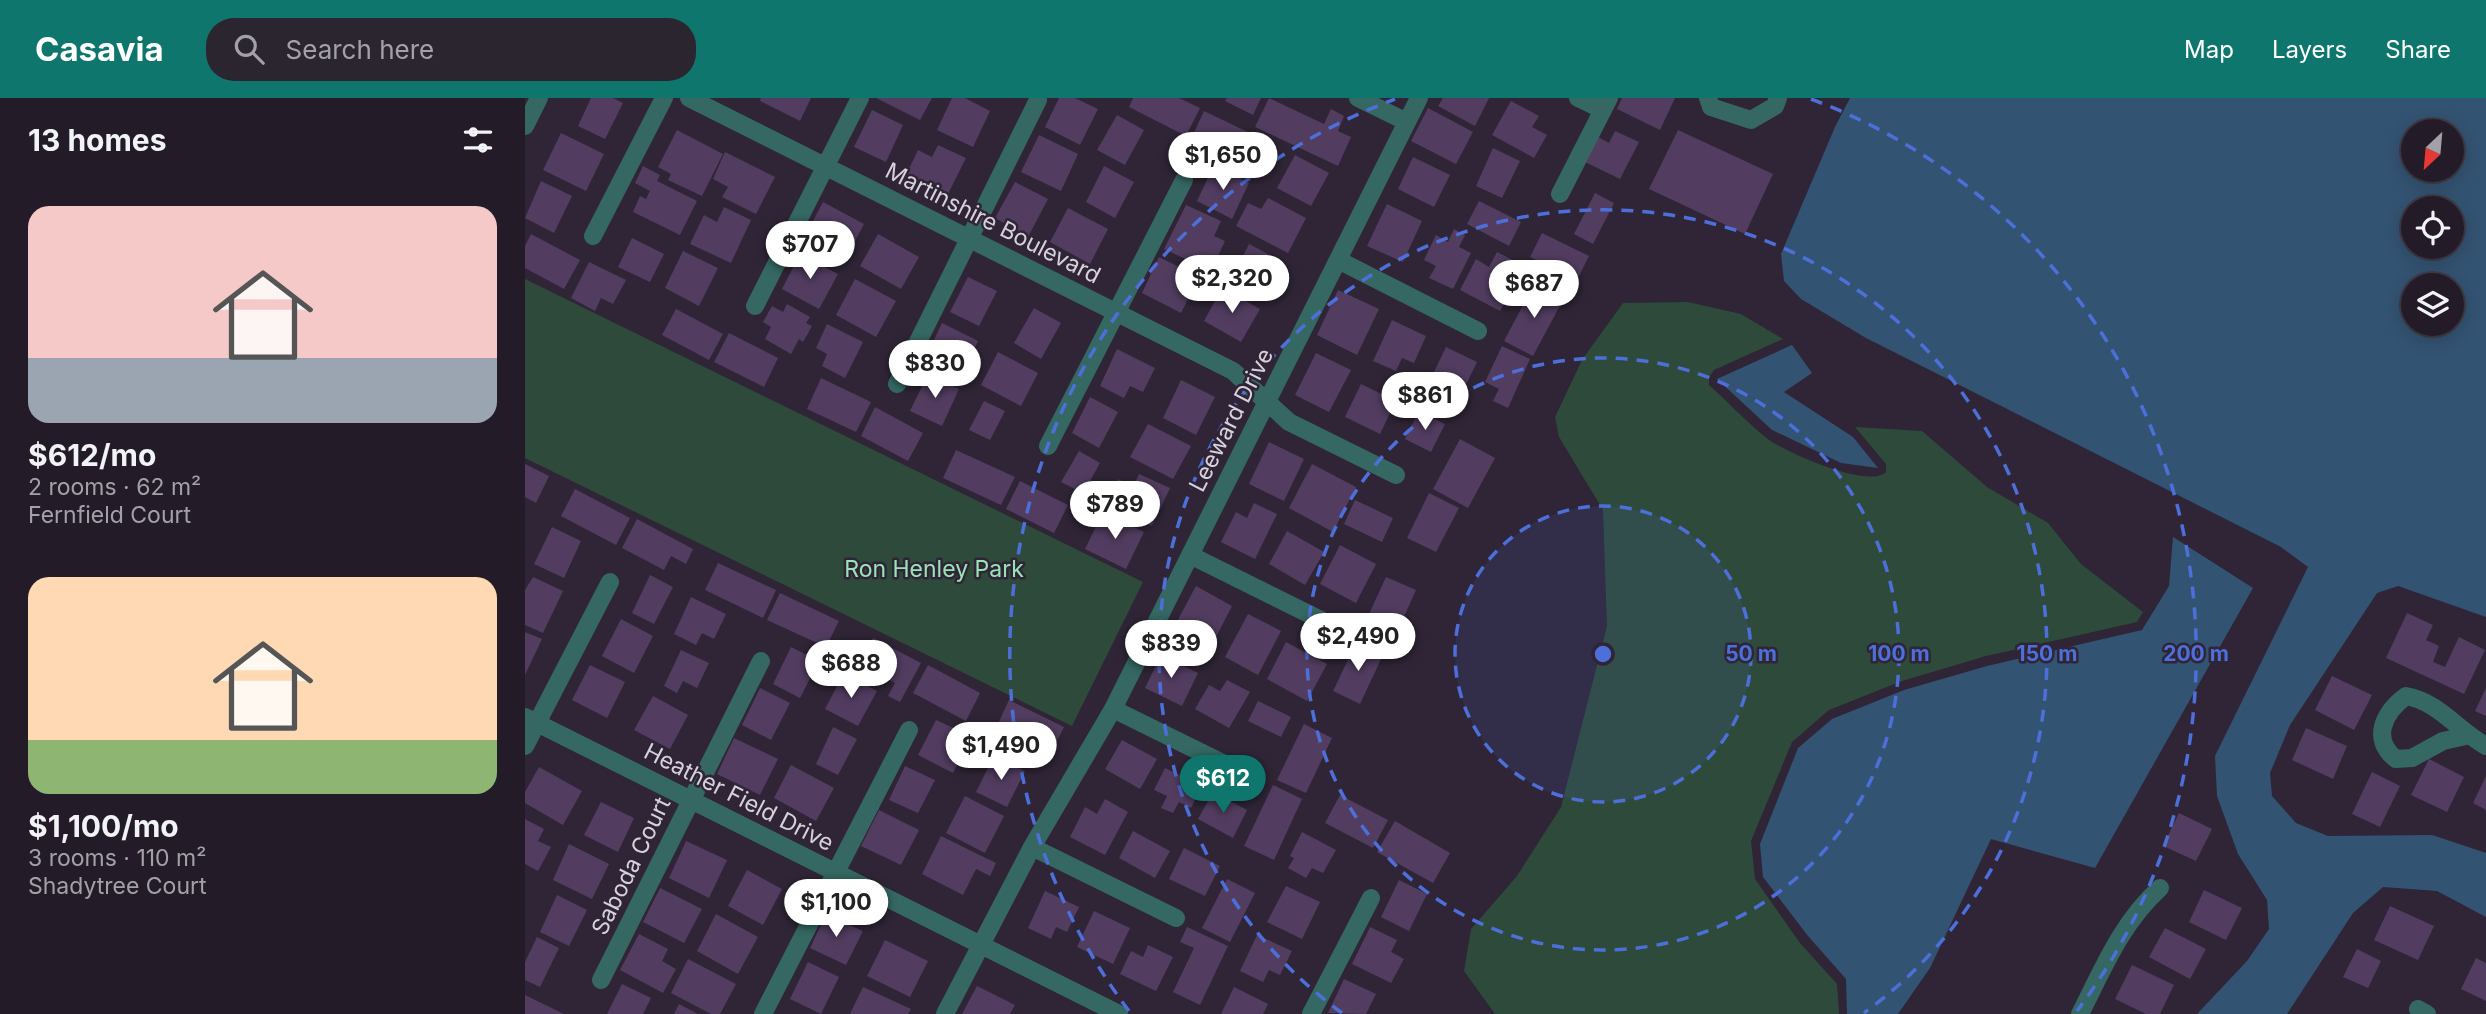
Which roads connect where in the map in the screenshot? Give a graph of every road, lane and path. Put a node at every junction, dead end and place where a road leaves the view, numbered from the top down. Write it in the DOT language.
graph roads {
  1 [pos="540,98"];
  2 [pos="664,98"];
  3 [pos="689,98"];
  4 [pos="860,98"];
  5 [pos="1358,98"];
  6 [pos="1419,98"];
  7 [pos="1578,98"];
  8 [pos="1708,98"];
  9 [pos="1778,98"];
  10 [pos="1038,100"];
  11 [pos="1606,104"];
  12 [pos="1407,122"];
  13 [pos="525,126"];
  14 [pos="825,167"];
  15 [pos="1184,180"];
  16 [pos="1560,194"];
  17 [pos="593,236"];
  18 [pos="970,239"];
  19 [pos="1338,260"];
  20 [pos="755,306"];
  21 [pos="1115,312"];
  22 [pos="1478,331"];
  23 [pos="897,384"];
  24 [pos="1268,402"];
  25 [pos="1048,446"];
  26 [pos="1396,475"];
  27 [pos="1190,555"];
  28 [pos="610,582"];
  29 [pos="1329,624"];
  30 [pos="761,661"];
  31 [pos="1113,709"];
  32 [pos="531,720"];
  33 [pos="909,730"];
  34 [pos="2470,735"];
  35 [pos="2486,746"];
  36 [pos="525,747"];
  37 [pos="1245,774"];
  38 [pos="691,800"];
  39 [pos="1032,847"];
  40 [pos="836,873"];
  41 [pos="2160,888"];
  42 [pos="1371,898"];
  43 [pos="1176,918"];
  44 [pos="980,945"];
  45 [pos="601,980"];
  46 [pos="763,1014"];
  47 [pos="945,1014"];
  48 [pos="1119,1014"];
  49 [pos="1311,1014"];
  50 [pos="2080,1014"];
  1 -- 13 [label="street"];
  2 -- 17 [label="street"];
  3 -- 14 [label="street, Martinshire Boulevard"];
  4 -- 14 [label="street"];
  5 -- 12 [label="street"];
  6 -- 12 [label="street, Leeward Drive"];
  7 -- 11 [label="street"];
  8 -- 9 [label="street"];
  10 -- 18 [label="street"];
  11 -- 16 [label="street"];
  12 -- 19 [label="street, Leeward Drive"];
  14 -- 18 [label="street, Martinshire Boulevard"];
  14 -- 20 [label="street"];
  15 -- 21 [label="street"];
  18 -- 21 [label="street, Martinshire Boulevard"];
  18 -- 23 [label="street"];
  19 -- 22 [label="street"];
  19 -- 24 [label="street, Leeward Drive"];
  21 -- 24 [label="street, Martinshire Boulevard"];
  21 -- 25 [label="street"];
  24 -- 26 [label="street, Martinshire Boulevard"];
  24 -- 27 [label="street, Leeward Drive"];
  27 -- 29 [label="street"];
  27 -- 31 [label="street, Leeward Drive"];
  28 -- 32 [label="street"];
  30 -- 38 [label="street, Saboda Court"];
  31 -- 37 [label="street"];
  31 -- 39 [label="street, Leeward Drive"];
  32 -- 36 [label="street"];
  32 -- 38 [label="street, Heather Field Drive"];
  33 -- 40 [label="street"];
  34 -- 34 [label="street"];
  34 -- 35 [label="street"];
  38 -- 40 [label="street, Heather Field Drive"];
  38 -- 45 [label="street, Saboda Court"];
  39 -- 43 [label="street"];
  39 -- 44 [label="street, Leeward Drive"];
  40 -- 44 [label="street, Heather Field Drive"];
  40 -- 46 [label="street"];
  41 -- 50 [label="street"];
  42 -- 49 [label="street"];
  44 -- 47 [label="street, Leeward Drive"];
  44 -- 48 [label="street, Heather Field Drive"];
}
